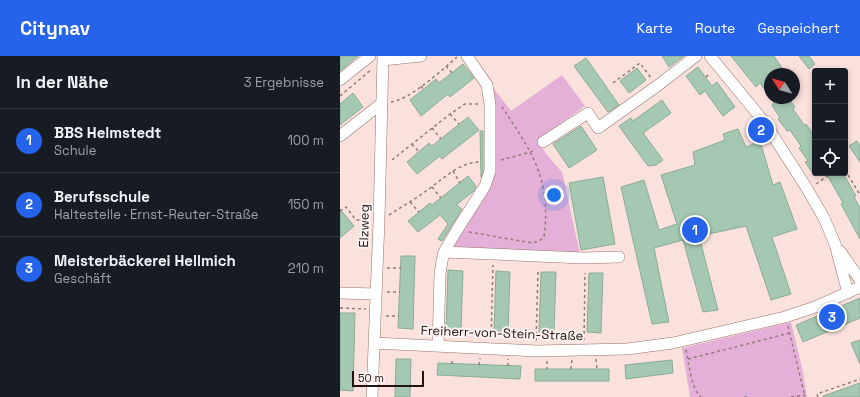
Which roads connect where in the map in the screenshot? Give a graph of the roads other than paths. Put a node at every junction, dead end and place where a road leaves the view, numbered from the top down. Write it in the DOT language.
graph roads {
  1 [pos="370,56"];
  2 [pos="421,56"];
  3 [pos="467,56"];
  4 [pos="696,56"];
  5 [pos="710,56"];
  6 [pos="383,58"];
  7 [pos="340,80"];
  8 [pos="382,103"];
  9 [pos="340,136"];
  10 [pos="543,142"];
  11 [pos="835,244"];
  12 [pos="444,252"];
  13 [pos="619,257"];
  14 [pos="860,280"];
  15 [pos="860,287"];
  16 [pos="848,292"];
  17 [pos="340,293"];
  18 [pos="381,293"];
  19 [pos="374,342"];
  20 [pos="438,346"];
  21 [pos="372,397"];
  1 -- 7 [label="street"];
  2 -- 6 [label="street"];
  3 -- 12 [label="street"];
  4 -- 10 [label="street"];
  5 -- 11 [label="street"];
  6 -- 8 [label="street, Elzweg"];
  8 -- 9 [label="street"];
  8 -- 18 [label="street, Elzweg"];
  11 -- 14 [label="street"];
  11 -- 16 [label="street"];
  12 -- 13 [label="street"];
  12 -- 20 [label="street"];
  15 -- 16 [label="street, Freiherr-von-Stein-Straße"];
  16 -- 20 [label="street, Freiherr-von-Stein-Straße"];
  17 -- 18 [label="street"];
  18 -- 19 [label="street, Elzweg"];
  19 -- 20 [label="street, Freiherr-von-Stein-Straße"];
  19 -- 21 [label="street, Elzweg"];
}
